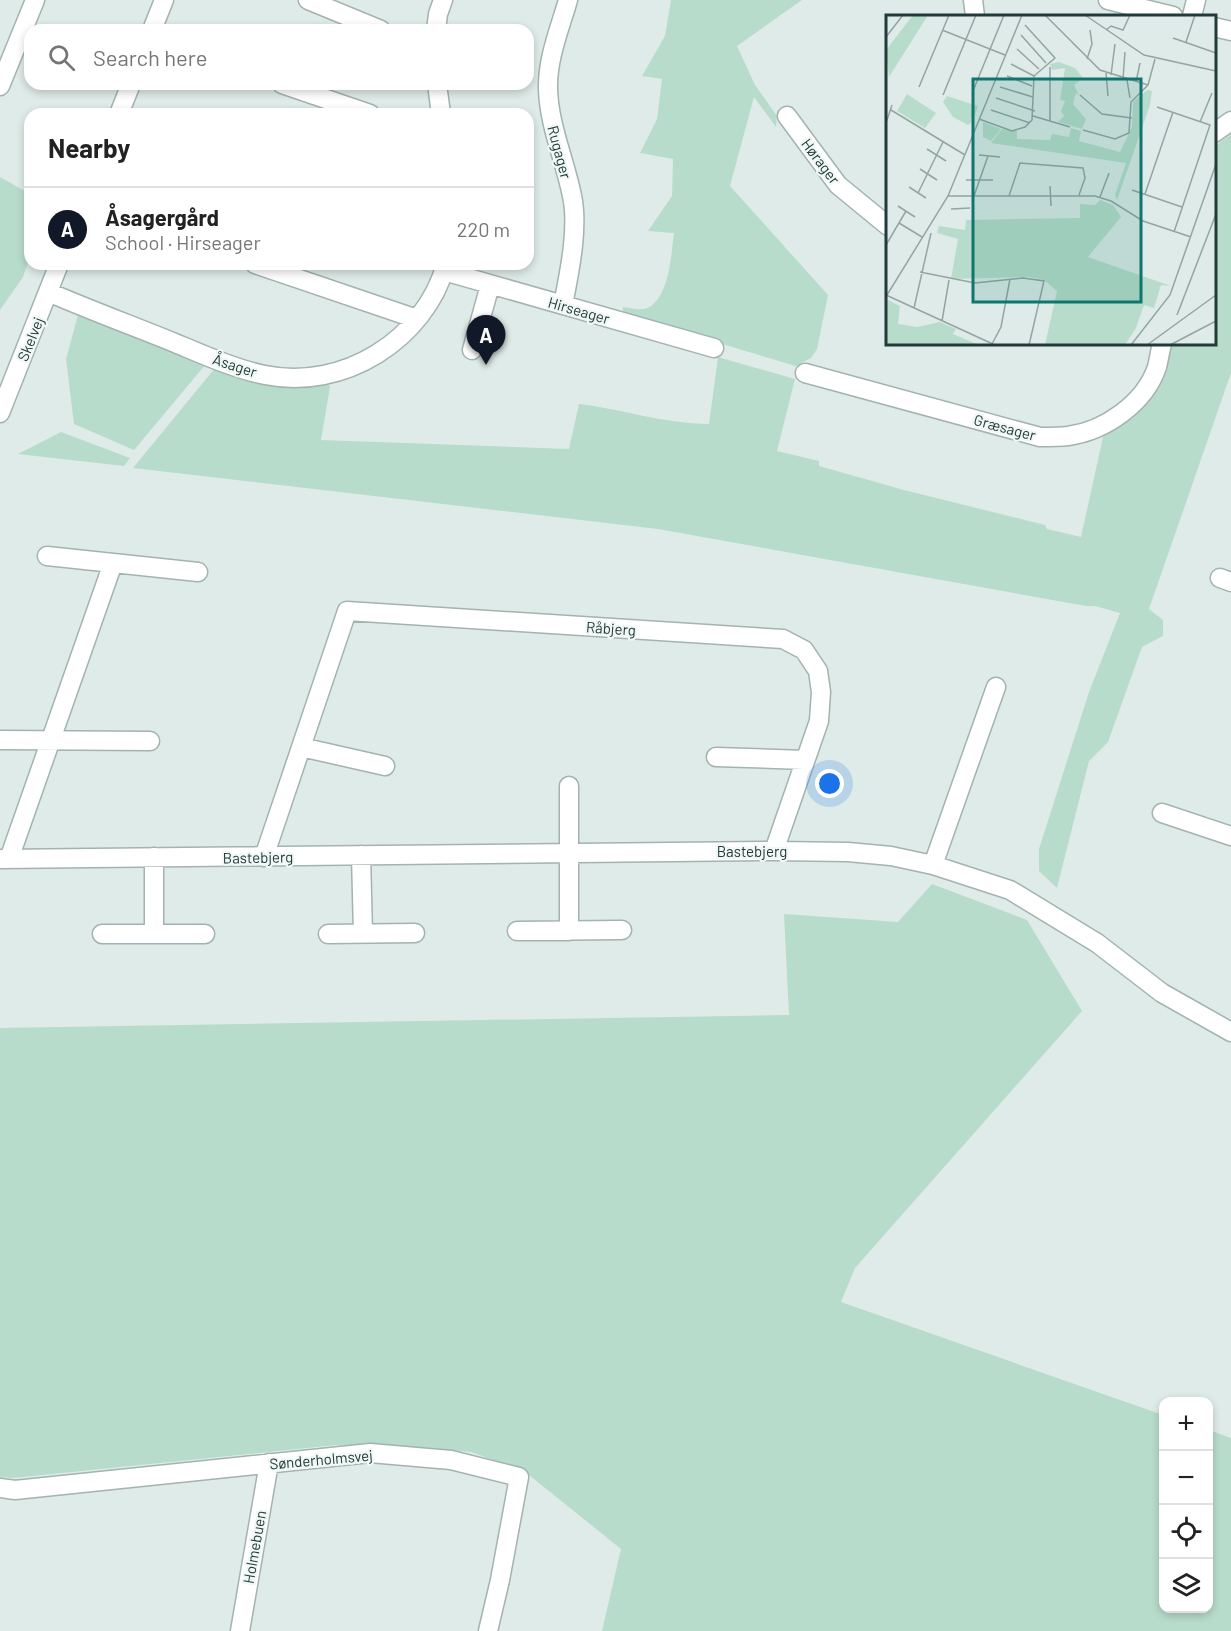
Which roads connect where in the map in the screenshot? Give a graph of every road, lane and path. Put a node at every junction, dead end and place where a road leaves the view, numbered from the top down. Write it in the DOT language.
graph roads {
  1 [pos="36,0"];
  2 [pos="164,0"];
  3 [pos="308,0"];
  4 [pos="442,0"];
  5 [pos="568,0"];
  6 [pos="973,0"];
  7 [pos="1108,0"];
  8 [pos="1196,0"];
  9 [pos="1128,11"];
  10 [pos="975,15"];
  11 [pos="1164,15"];
  12 [pos="1192,15"];
  13 [pos="26,24"];
  14 [pos="154,24"];
  15 [pos="366,24"];
  16 [pos="437,24"];
  17 [pos="1216,27"];
  18 [pos="24,29"];
  19 [pos="1231,31"];
  20 [pos="0,86"];
  21 [pos="129,90"];
  22 [pos="300,90"];
  23 [pos="438,90"];
  24 [pos="121,108"];
  25 [pos="352,108"];
  26 [pos="440,108"];
  27 [pos="787,116"];
  28 [pos="1231,121"];
  29 [pos="1216,132"];
  30 [pos="886,223"];
  31 [pos="57,270"];
  32 [pos="273,270"];
  33 [pos="444,270"];
  34 [pos="450,270"];
  35 [pos="490,285"];
  36 [pos="48,292"];
  37 [pos="562,305"];
  38 [pos="417,319"];
  39 [pos="1162,345"];
  40 [pos="714,348"];
  41 [pos="472,350"];
  42 [pos="805,373"];
  43 [pos="0,413"];
  44 [pos="47,556"];
  45 [pos="113,563"];
  46 [pos="198,573"];
  47 [pos="996,687"];
  48 [pos="0,740"];
  49 [pos="52,740"];
  50 [pos="150,741"];
  51 [pos="301,747"];
  52 [pos="716,757"];
  53 [pos="805,760"];
  54 [pos="385,766"];
  55 [pos="568,786"];
  56 [pos="1162,813"];
  57 [pos="1231,836"];
  58 [pos="774,851"];
  59 [pos="570,853"];
  60 [pos="361,855"];
  61 [pos="154,857"];
  62 [pos="264,857"];
  63 [pos="5,859"];
  64 [pos="933,865"];
  65 [pos="622,930"];
  66 [pos="518,931"];
  67 [pos="569,931"];
  68 [pos="154,933"];
  69 [pos="415,933"];
  70 [pos="102,934"];
  71 [pos="205,934"];
  72 [pos="328,934"];
  73 [pos="363,934"];
  74 [pos="1231,1032"];
  75 [pos="269,1463"];
  76 [pos="0,1488"];
  77 [pos="240,1631"];
  78 [pos="488,1631"];
  1 -- 13 [label="street"];
  2 -- 14 [label="street"];
  3 -- 15 [label="street"];
  4 -- 16 [label="street"];
  5 -- 37 [label="street, Rugager"];
  6 -- 10 [label="street"];
  7 -- 9 [label="street"];
  8 -- 12 [label="street"];
  9 -- 11 [label="street"];
  17 -- 19 [label="street"];
  18 -- 20 [label="street"];
  21 -- 24 [label="street"];
  22 -- 25 [label="street"];
  23 -- 26 [label="street"];
  27 -- 30 [label="street, Hørager"];
  28 -- 29 [label="street"];
  31 -- 36 [label="street, Skelvej"];
  32 -- 38 [label="street"];
  33 -- 38 [label="street, Åsager"];
  34 -- 35 [label="street, Hirseager"];
  35 -- 37 [label="street, Hirseager"];
  35 -- 41 [label="street"];
  36 -- 38 [label="street, Åsager"];
  36 -- 43 [label="street, Skelvej"];
  37 -- 40 [label="street, Hirseager"];
  39 -- 42 [label="street, Græsager"];
  44 -- 45 [label="street"];
  45 -- 46 [label="street"];
  45 -- 49 [label="street, Bastebjerg"];
  47 -- 64 [label="street"];
  48 -- 49 [label="street"];
  49 -- 50 [label="street"];
  49 -- 63 [label="street, Bastebjerg"];
  51 -- 53 [label="street, Råbjerg"];
  51 -- 54 [label="street"];
  51 -- 62 [label="street, Råbjerg"];
  52 -- 53 [label="street"];
  53 -- 58 [label="street, Råbjerg"];
  55 -- 59 [label="street"];
  56 -- 57 [label="street"];
  58 -- 59 [label="street, Bastebjerg"];
  58 -- 64 [label="street, Bastebjerg"];
  59 -- 60 [label="street, Bastebjerg"];
  59 -- 67 [label="street"];
  60 -- 62 [label="street, Bastebjerg"];
  60 -- 73 [label="street"];
  61 -- 62 [label="street, Bastebjerg"];
  61 -- 63 [label="street, Bastebjerg"];
  61 -- 68 [label="street"];
  64 -- 74 [label="street, Bastebjerg"];
  65 -- 67 [label="street"];
  66 -- 67 [label="street"];
  68 -- 70 [label="street"];
  68 -- 71 [label="street"];
  69 -- 73 [label="street"];
  72 -- 73 [label="street"];
  75 -- 76 [label="street, Sønderholmsvej"];
  75 -- 77 [label="street, Holmebuen"];
  75 -- 78 [label="street, Sønderholmsvej"];
}
